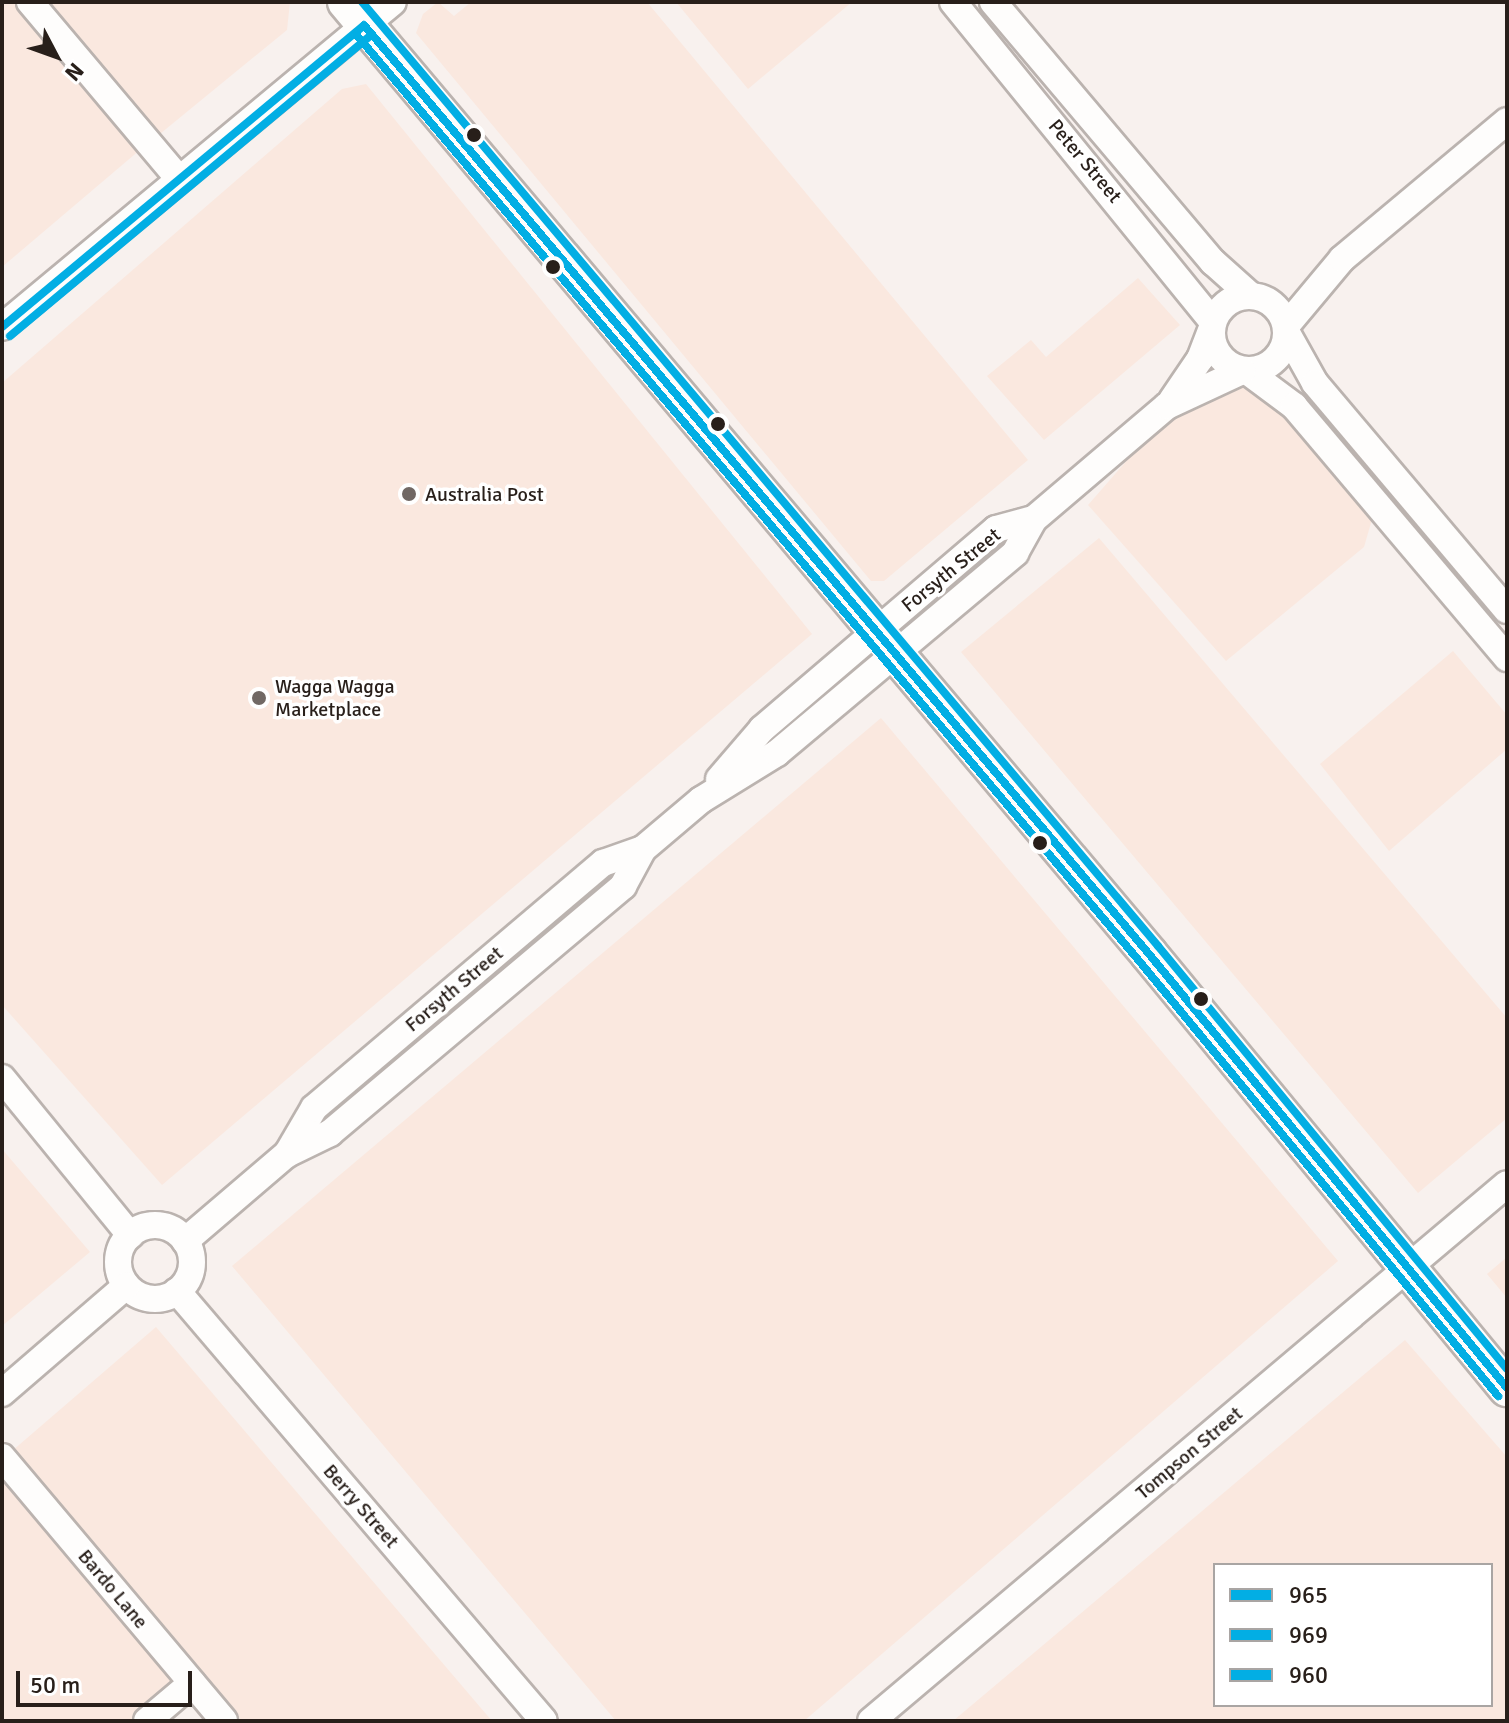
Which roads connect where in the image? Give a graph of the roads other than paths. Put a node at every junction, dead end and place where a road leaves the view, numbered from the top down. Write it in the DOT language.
graph roads {
  1 [pos="30,2"];
  2 [pos="393,2"];
  3 [pos="953,2"];
  4 [pos="993,2"];
  5 [pos="355,14"];
  6 [pos="1051,71"];
  7 [pos="1028,92"];
  8 [pos="1507,121"];
  9 [pos="1132,166"];
  10 [pos="179,179"];
  11 [pos="1107,187"];
  12 [pos="1342,259"];
  13 [pos="1255,297"];
  14 [pos="1213,325"];
  15 [pos="2,327"];
  16 [pos="1286,329"];
  17 [pos="1245,371"];
  18 [pos="1167,406"];
  19 [pos="1404,489"];
  20 [pos="1380,510"];
  21 [pos="1480,578"];
  22 [pos="1456,599"];
  23 [pos="1507,610"];
  24 [pos="884,644"];
  25 [pos="1507,658"];
  26 [pos="2,1078"];
  27 [pos="1507,1184"];
  28 [pos="130,1235"];
  29 [pos="185,1241"];
  30 [pos="1409,1267"];
  31 [pos="126,1286"];
  32 [pos="177,1291"];
  33 [pos="1507,1388"];
  34 [pos="2,1393"];
  35 [pos="2,1457"];
  36 [pos="192,1683"];
  37 [pos="147,1721"];
  38 [pos="224,1721"];
  39 [pos="544,1721"];
  40 [pos="871,1721"];
  1 -- 10 [label="street"];
  2 -- 5 [label="street"];
  3 -- 7 [label="street, Peter Street"];
  4 -- 6 [label="street, Peter Street"];
  5 -- 10 [label="street"];
  5 -- 24 [label="main road"];
  6 -- 7 [label="street"];
  6 -- 9 [label="street, Peter Street"];
  7 -- 11 [label="street, Peter Street"];
  8 -- 12 [label="street"];
  9 -- 11 [label="street"];
  9 -- 13 [label="street, Peter Street"];
  10 -- 15 [label="street"];
  11 -- 14 [label="street, Peter Street"];
  12 -- 13 [label="street"];
  12 -- 16 [label="street"];
  13 -- 14 [label="street"];
  13 -- 16 [label="street"];
  14 -- 17 [label="street"];
  14 -- 18 [label="street, Forsyth Street"];
  16 -- 17 [label="street"];
  16 -- 19 [label="street"];
  17 -- 18 [label="street, Forsyth Street"];
  17 -- 20 [label="street"];
  18 -- 24 [label="street, Forsyth Street"];
  19 -- 20 [label="street"];
  19 -- 21 [label="street"];
  20 -- 22 [label="street"];
  21 -- 22 [label="street"];
  21 -- 23 [label="street"];
  22 -- 25 [label="street"];
  24 -- 29 [label="street, Forsyth Street"];
  24 -- 30 [label="main road"];
  26 -- 28 [label="street"];
  27 -- 30 [label="street, Tompson Street"];
  28 -- 29 [label="street"];
  28 -- 31 [label="street"];
  29 -- 32 [label="street"];
  30 -- 33 [label="main road"];
  30 -- 40 [label="street, Tompson Street"];
  31 -- 32 [label="street"];
  31 -- 34 [label="street"];
  32 -- 39 [label="street, Berry Street"];
  35 -- 36 [label="street, Bardo Lane"];
  36 -- 37 [label="street"];
  36 -- 38 [label="street, Bardo Lane"];
}
